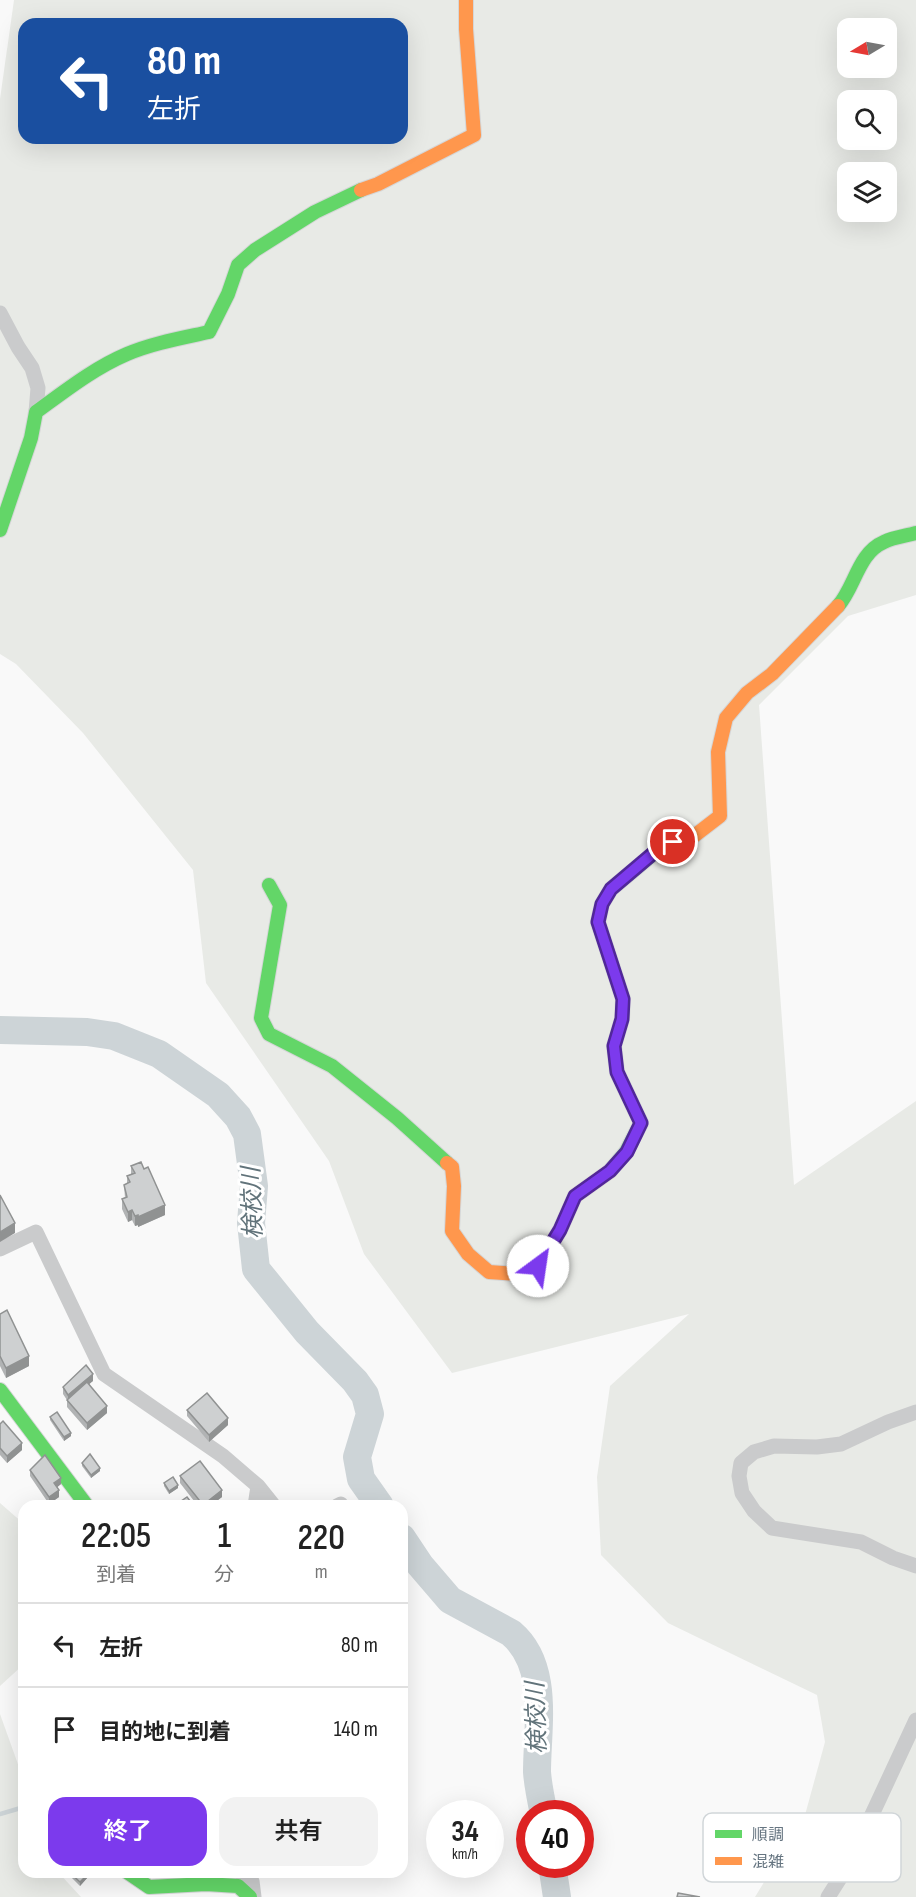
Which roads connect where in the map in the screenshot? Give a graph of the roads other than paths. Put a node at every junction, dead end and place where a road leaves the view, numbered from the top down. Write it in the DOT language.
graph roads {
  1 [pos="466,0"];
  2 [pos="0,313"];
  3 [pos="36,412"];
  4 [pos="0,530"];
  5 [pos="916,534"];
  6 [pos="269,885"];
  7 [pos="0,1249"];
  8 [pos="0,1390"];
  9 [pos="916,1412"];
  10 [pos="258,1486"];
  11 [pos="82,1500"];
  12 [pos="256,1500"];
  13 [pos="269,1500"];
  14 [pos="916,1566"];
  15 [pos="916,1720"];
  16 [pos="873,1813"];
  17 [pos="136,1878"];
  18 [pos="248,1878"];
  19 [pos="838,1882"];
  20 [pos="252,1897"];
  21 [pos="828,1897"];
  1 -- 3 [label="street"];
  2 -- 3 [label="street"];
  3 -- 4 [label="street"];
  5 -- 6 [label="street"];
  7 -- 10 [label="street"];
  8 -- 11 [label="street"];
  9 -- 14 [label="street"];
  10 -- 12 [label="street"];
  10 -- 13 [label="street"];
  15 -- 16 [label="street"];
  17 -- 20 [label="street"];
  18 -- 20 [label="street"];
  19 -- 21 [label="street"];
}
